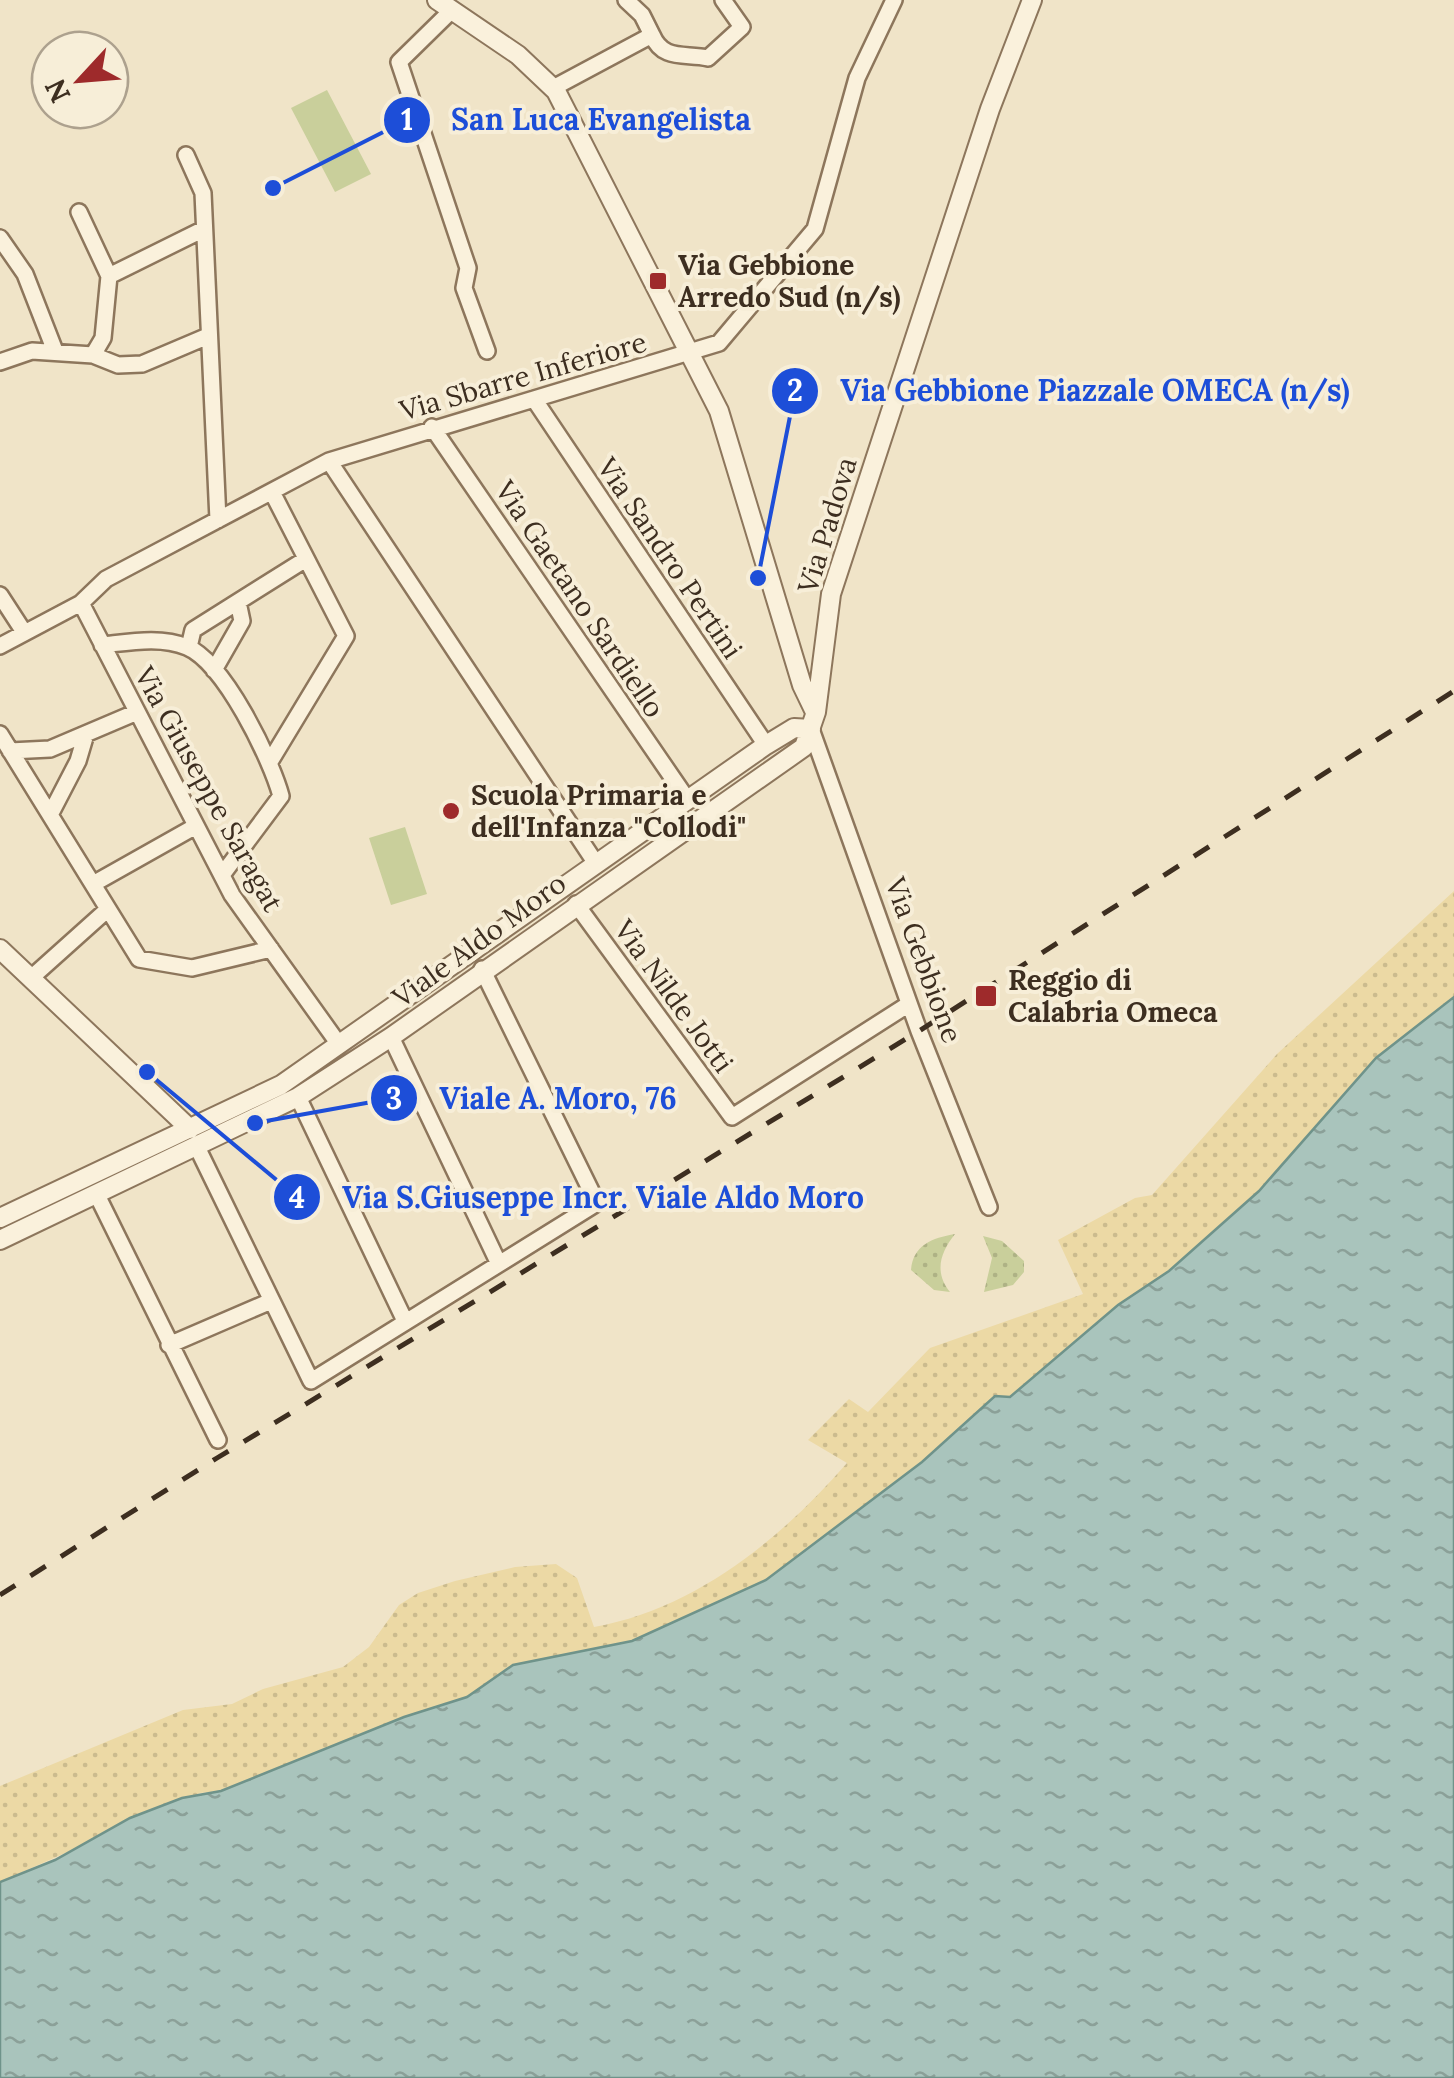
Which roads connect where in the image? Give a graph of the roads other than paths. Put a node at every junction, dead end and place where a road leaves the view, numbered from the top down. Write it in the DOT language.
graph roads {
  1 [pos="723,0"];
  2 [pos="894,0"];
  3 [pos="1032,0"];
  4 [pos="627,1"];
  5 [pos="445,5"];
  6 [pos="652,34"];
  7 [pos="553,88"];
  8 [pos="186,155"];
  9 [pos="79,212"];
  10 [pos="204,229"];
  11 [pos="0,238"];
  12 [pos="110,276"];
  13 [pos="208,336"];
  14 [pos="487,351"];
  15 [pos="55,352"];
  16 [pos="690,353"];
  17 [pos="93,356"];
  18 [pos="0,362"];
  19 [pos="534,399"];
  20 [pos="432,427"];
  21 [pos="330,462"];
  22 [pos="272,492"];
  23 [pos="218,520"];
  24 [pos="306,559"];
  25 [pos="0,595"];
  26 [pos="81,602"];
  27 [pos="238,602"];
  28 [pos="24,632"];
  29 [pos="102,645"];
  30 [pos="0,646"];
  31 [pos="189,647"];
  32 [pos="214,670"];
  33 [pos="137,712"];
  34 [pos="813,721"];
  35 [pos="86,734"];
  36 [pos="3,740"];
  37 [pos="766,745"];
  38 [pos="272,760"];
  39 [pos="687,799"];
  40 [pos="50,816"];
  41 [pos="196,826"];
  42 [pos="595,862"];
  43 [pos="222,875"];
  44 [pos="93,884"];
  45 [pos="576,904"];
  46 [pos="108,909"];
  47 [pos="0,949"];
  48 [pos="271,950"];
  49 [pos="482,969"];
  50 [pos="31,978"];
  51 [pos="910,1004"];
  52 [pos="391,1037"];
  53 [pos="338,1043"];
  54 [pos="298,1097"];
  55 [pos="193,1138"];
  56 [pos="97,1195"];
  57 [pos="988,1207"];
  58 [pos="0,1218"];
  59 [pos="0,1240"];
  60 [pos="499,1264"];
  61 [pos="271,1301"];
  62 [pos="406,1321"];
  63 [pos="169,1345"];
  64 [pos="218,1440"];
  1 -- 6 [label="street"];
  2 -- 16 [label="street, Via Sbarre Inferiore"];
  3 -- 34 [label="street, Via Padova"];
  4 -- 6 [label="street"];
  5 -- 7 [label="street, Via Gebbione"];
  5 -- 14 [label="street"];
  6 -- 7 [label="street"];
  7 -- 16 [label="street, Via Gebbione"];
  8 -- 10 [label="street"];
  9 -- 12 [label="street"];
  10 -- 12 [label="street"];
  10 -- 13 [label="street"];
  11 -- 15 [label="street"];
  12 -- 17 [label="street"];
  13 -- 17 [label="street"];
  13 -- 23 [label="street"];
  15 -- 17 [label="street"];
  15 -- 18 [label="street"];
  16 -- 19 [label="street, Via Sbarre Inferiore"];
  16 -- 34 [label="street, Via Gebbione"];
  19 -- 20 [label="street, Via Sbarre Inferiore"];
  19 -- 37 [label="street, Via Sandro Pertini"];
  20 -- 21 [label="street, Via Sbarre Inferiore"];
  20 -- 39 [label="street, Via Gaetano Sardiello"];
  21 -- 22 [label="street, Via Sbarre Inferiore"];
  21 -- 42 [label="street"];
  22 -- 23 [label="street, Via Sbarre Inferiore"];
  22 -- 24 [label="street"];
  23 -- 26 [label="street, Via Sbarre Inferiore"];
  24 -- 27 [label="street"];
  24 -- 38 [label="street"];
  25 -- 28 [label="street"];
  26 -- 28 [label="street, Via Sbarre Inferiore"];
  26 -- 29 [label="street, Via Giuseppe Saragat"];
  27 -- 31 [label="street"];
  27 -- 32 [label="street"];
  28 -- 30 [label="street, Via Sbarre Inferiore"];
  29 -- 31 [label="street"];
  29 -- 33 [label="street, Via Giuseppe Saragat"];
  31 -- 32 [label="street"];
  32 -- 38 [label="street"];
  33 -- 35 [label="street"];
  33 -- 41 [label="street, Via Giuseppe Saragat"];
  34 -- 37 [label="street, Viale Aldo Moro"];
  34 -- 45 [label="street, Viale Aldo Moro"];
  34 -- 51 [label="street, Via Gebbione"];
  35 -- 36 [label="street"];
  35 -- 40 [label="street"];
  36 -- 40 [label="street"];
  37 -- 39 [label="street, Viale Aldo Moro"];
  38 -- 43 [label="street"];
  39 -- 42 [label="street, Viale Aldo Moro"];
  40 -- 44 [label="street"];
  41 -- 43 [label="street, Via Giuseppe Saragat"];
  41 -- 44 [label="street"];
  42 -- 53 [label="street, Viale Aldo Moro"];
  43 -- 48 [label="street, Via Giuseppe Saragat"];
  44 -- 46 [label="street"];
  45 -- 49 [label="street, Viale Aldo Moro"];
  45 -- 51 [label="street, Via Nilde Jotti"];
  46 -- 48 [label="street"];
  46 -- 50 [label="street"];
  47 -- 50 [label="street"];
  48 -- 53 [label="street, Via Giuseppe Saragat"];
  49 -- 52 [label="street, Viale Aldo Moro"];
  49 -- 60 [label="street"];
  50 -- 55 [label="street"];
  51 -- 57 [label="street, Via Gebbione"];
  52 -- 54 [label="street, Viale Aldo Moro"];
  52 -- 60 [label="street"];
  53 -- 55 [label="street, Viale Aldo Moro"];
  54 -- 55 [label="street, Viale Aldo Moro"];
  54 -- 62 [label="street"];
  55 -- 56 [label="street, Viale Aldo Moro"];
  55 -- 58 [label="street, Viale Aldo Moro"];
  55 -- 61 [label="street"];
  56 -- 59 [label="street, Viale Aldo Moro"];
  56 -- 63 [label="street"];
  60 -- 62 [label="street"];
  61 -- 62 [label="street"];
  61 -- 63 [label="street"];
  63 -- 64 [label="street"];
}
